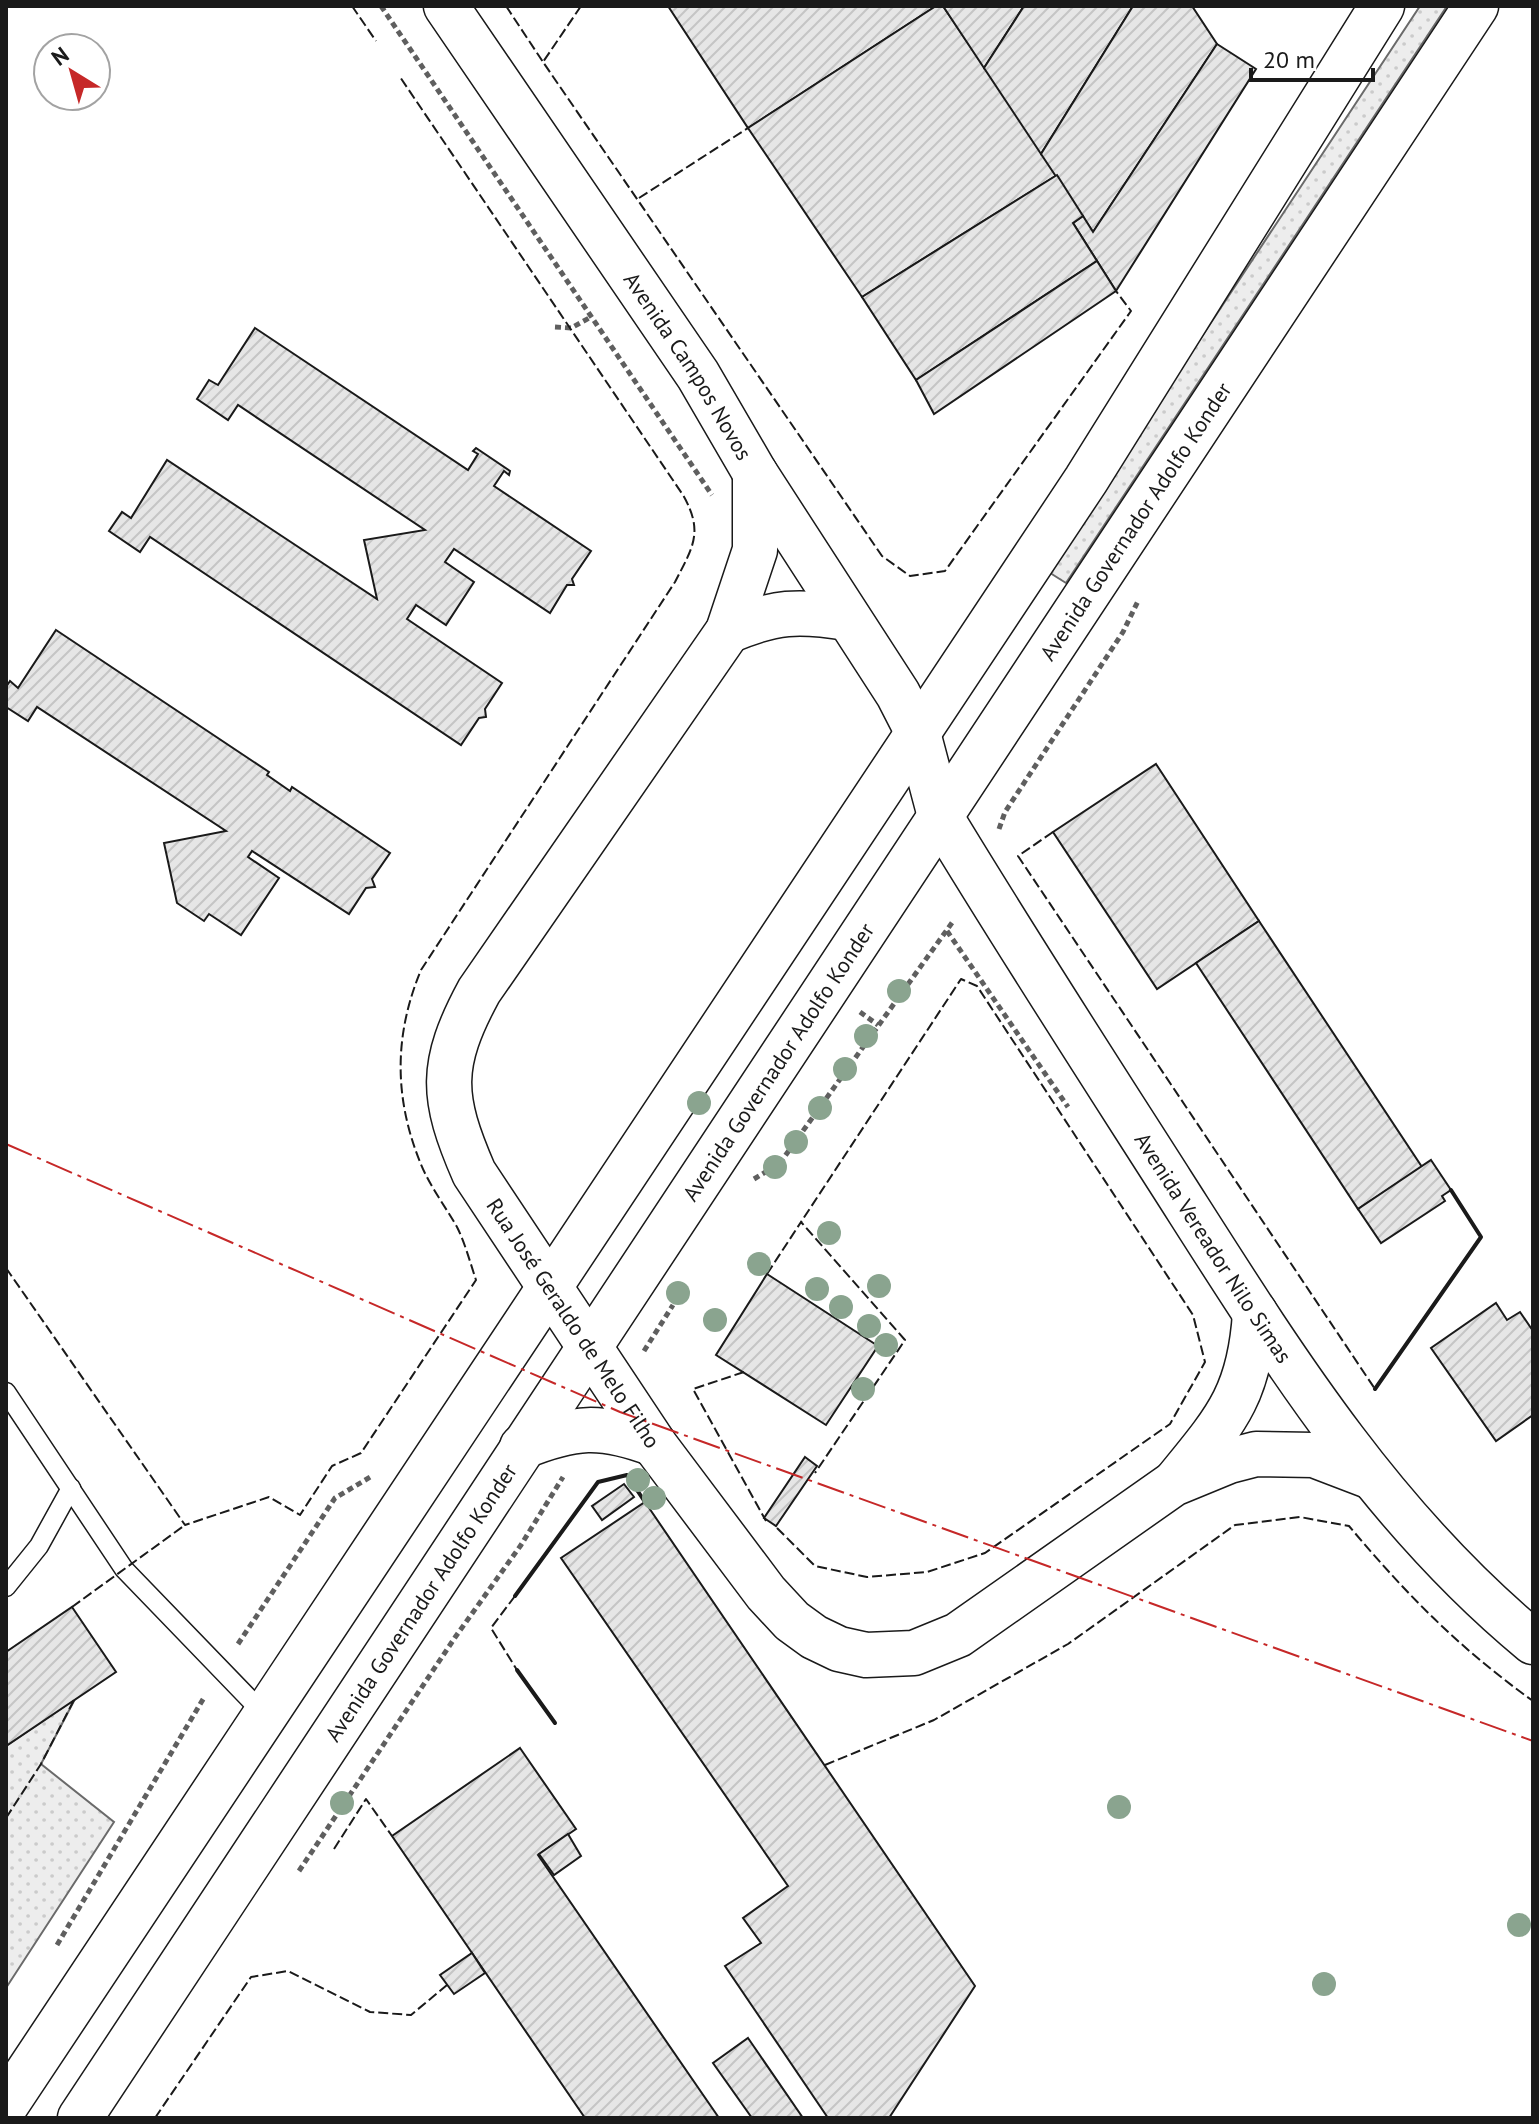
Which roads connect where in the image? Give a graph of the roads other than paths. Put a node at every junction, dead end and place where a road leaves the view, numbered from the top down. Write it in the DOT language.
graph roads {
  1 [pos="446,6"];
  2 [pos="1382,6"];
  3 [pos="1476,6"];
  4 [pos="755,473"];
  5 [pos="848,618"];
  6 [pos="728,631"];
  7 [pos="918,733"];
  8 [pos="940,816"];
  9 [pos="549,1285"];
  10 [pos="1255,1313"];
  11 [pos="590,1345"];
  12 [pos="6,1392"];
  13 [pos="654,1444"];
  14 [pos="522,1447"];
  15 [pos="1369,1476"];
  16 [pos="1173,1484"];
  17 [pos="71,1488"];
  18 [pos="6,1587"];
  19 [pos="1533,1642"];
  20 [pos="265,1715"];
  21 [pos="6,2105"];
  22 [pos="80,2118"];
  1 -- 4 [label="main road, Avenida Campos Novos"];
  2 -- 7 [label="main road"];
  3 -- 8 [label="main road, Avenida Governador Adolfo Konder"];
  4 -- 5 [label="main road, Avenida Campos Novos"];
  4 -- 6 [label="main road, Rua José Geraldo de Melo Filho"];
  5 -- 6 [label="main road"];
  5 -- 7 [label="main road, Avenida Campos Novos"];
  6 -- 9 [label="main road, Rua José Geraldo de Melo Filho"];
  7 -- 8 [label="main road, Avenida Vereador Nilo Simas"];
  7 -- 9 [label="main road"];
  8 -- 10 [label="main road, Avenida Vereador Nilo Simas"];
  8 -- 11 [label="main road, Avenida Governador Adolfo Konder"];
  9 -- 11 [label="main road, Rua José Geraldo de Melo Filho"];
  9 -- 20 [label="main road"];
  10 -- 15 [label="main road, Avenida Vereador Nilo Simas"];
  10 -- 16 [label="main road, Rua José Geraldo de Melo Filho"];
  11 -- 13 [label="main road, Rua José Geraldo de Melo Filho"];
  11 -- 14 [label="main road, Avenida Governador Adolfo Konder"];
  12 -- 17 [label="lane"];
  13 -- 14 [label="main road"];
  13 -- 16 [label="main road, Rua José Geraldo de Melo Filho"];
  14 -- 22 [label="main road, Avenida Governador Adolfo Konder"];
  15 -- 16 [label="main road, Rua José Geraldo de Melo Filho"];
  15 -- 19 [label="main road, Avenida Vereador Nilo Simas"];
  17 -- 18 [label="lane"];
  17 -- 20 [label="lane"];
  20 -- 21 [label="main road"];
}
